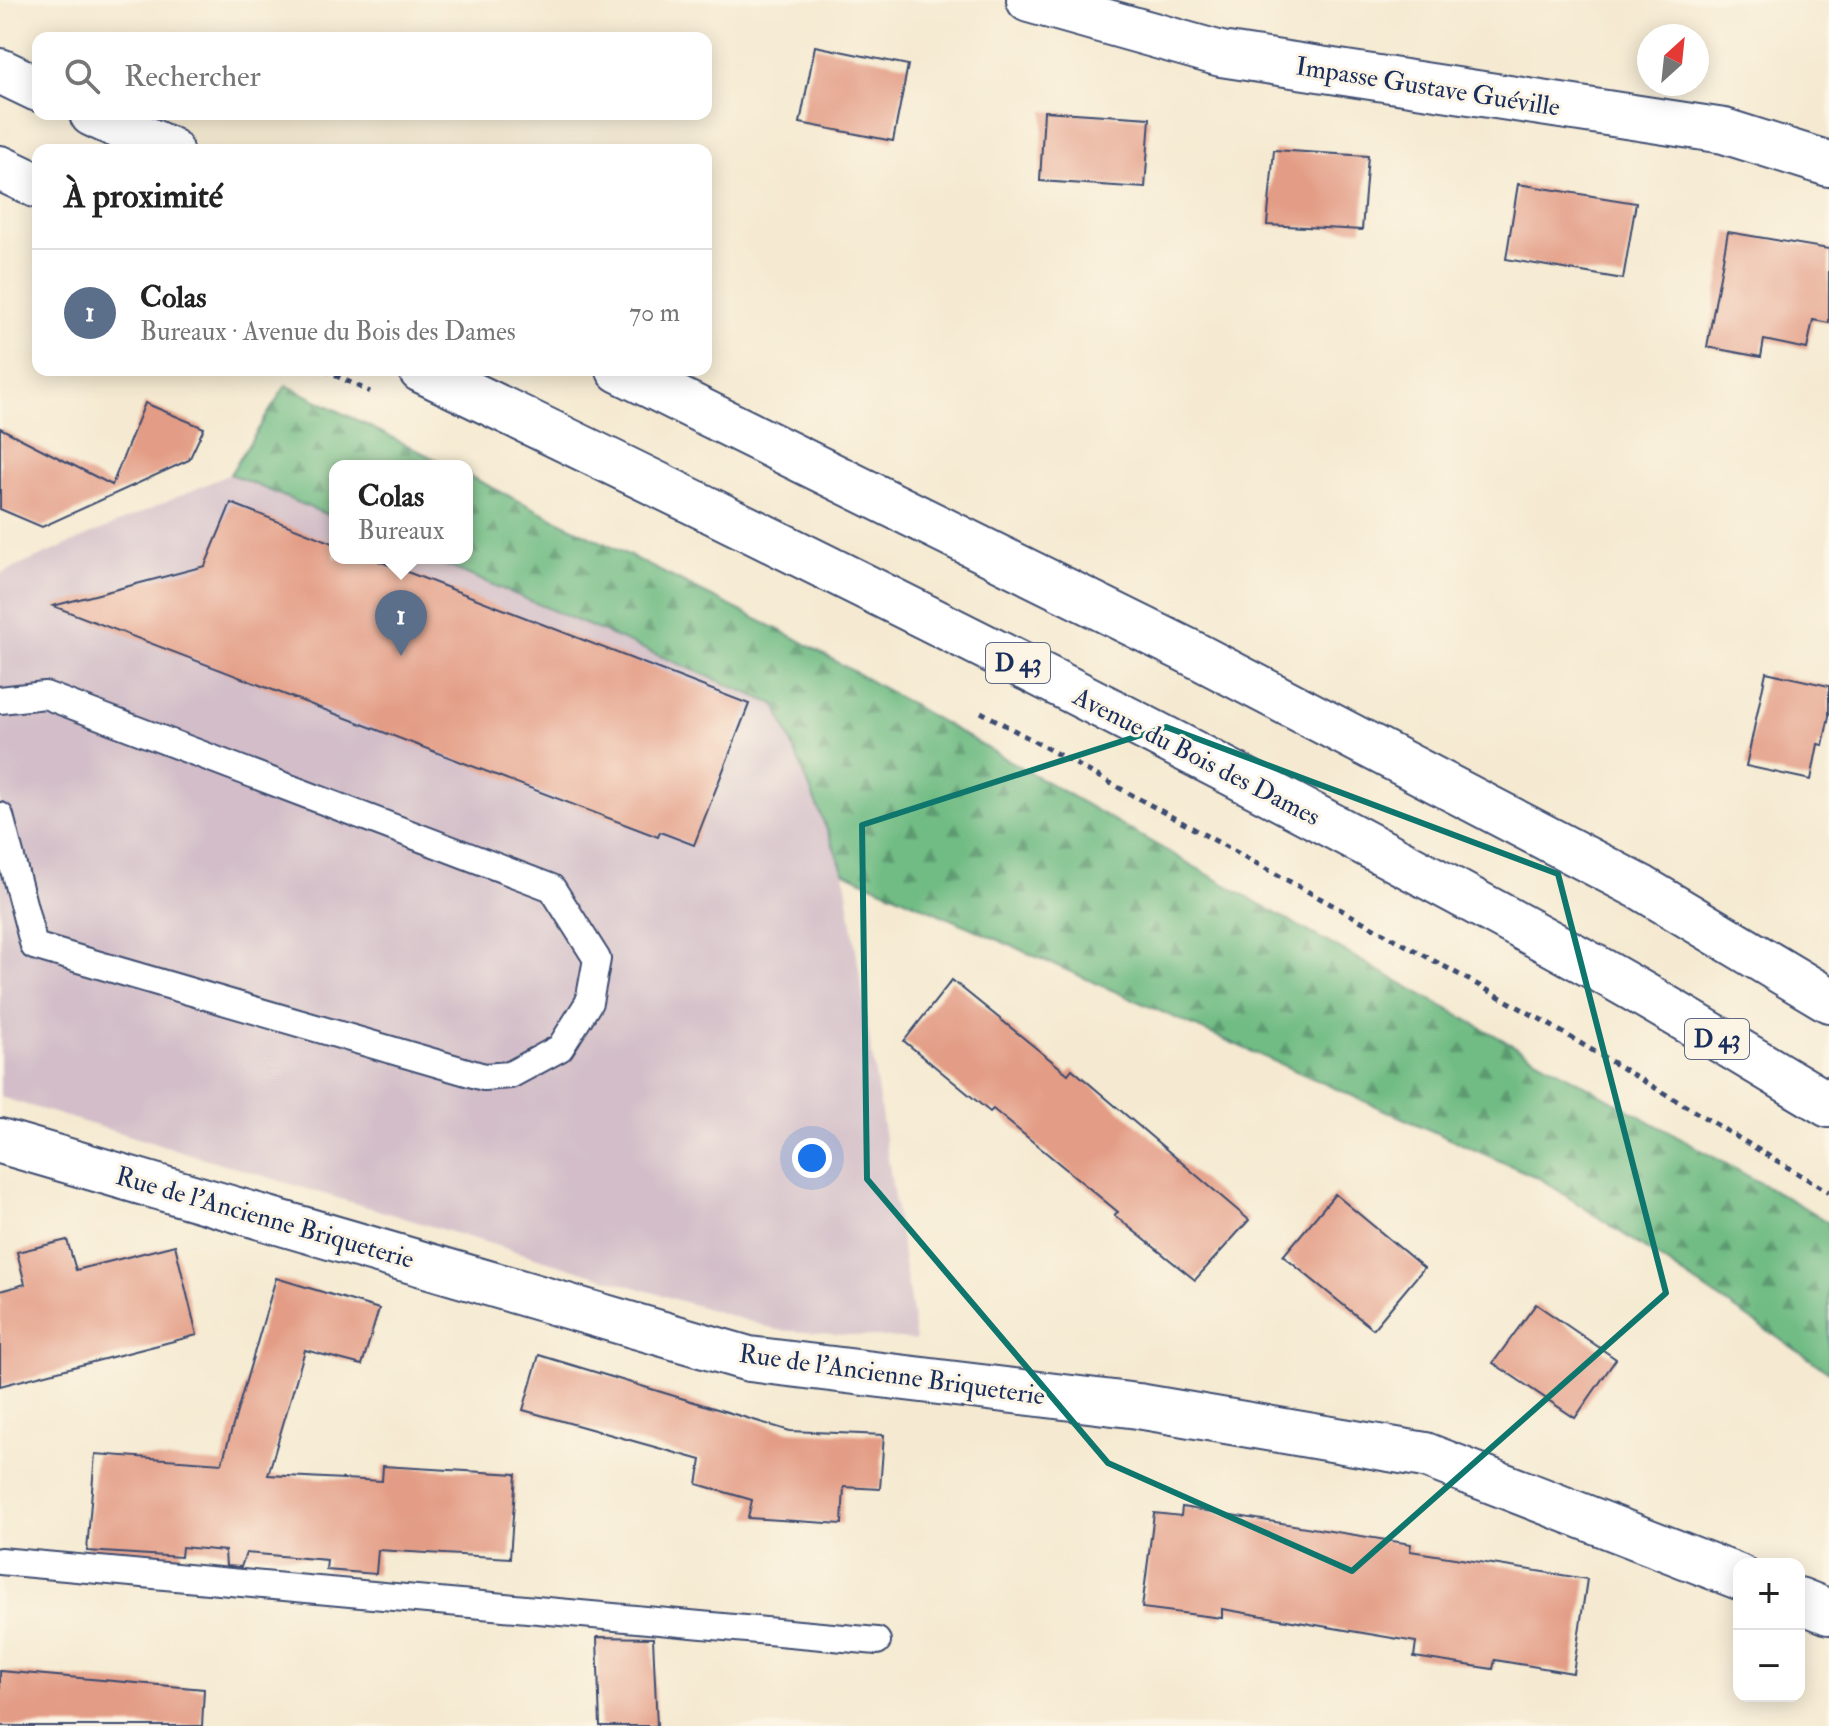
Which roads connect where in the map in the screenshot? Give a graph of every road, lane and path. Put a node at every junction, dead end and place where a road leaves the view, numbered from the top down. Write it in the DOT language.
graph roads {
  1 [pos="1029,0"];
  2 [pos="0,71"];
  3 [pos="32,86"];
  4 [pos="105,120"];
  5 [pos="157,144"];
  6 [pos="1829,164"];
  7 [pos="0,168"];
  8 [pos="32,183"];
  9 [pos="337,376"];
  10 [pos="433,376"];
  11 [pos="631,376"];
  12 [pos="380,396"];
  13 [pos="0,700"];
  14 [pos="980,711"];
  15 [pos="0,816"];
  16 [pos="1829,1000"];
  17 [pos="1829,1105"];
  18 [pos="0,1141"];
  19 [pos="1829,1192"];
  20 [pos="0,1561"];
  21 [pos="1733,1575"];
  22 [pos="1805,1602"];
  23 [pos="1829,1612"];
  24 [pos="877,1641"];
  1 -- 6 [label="main road, Impasse Gustave Guéville"];
  2 -- 3 [label="main road"];
  4 -- 5 [label="main road"];
  7 -- 8 [label="main road"];
  9 -- 12 [label="path"];
  10 -- 17 [label="main road, Avenue du Bois des Dames / D 43"];
  11 -- 16 [label="main road"];
  13 -- 15 [label="lane"];
  14 -- 19 [label="path"];
  18 -- 21 [label="main road, Rue de l'Ancienne Briqueterie"];
  20 -- 24 [label="lane"];
  22 -- 23 [label="main road"];
}
